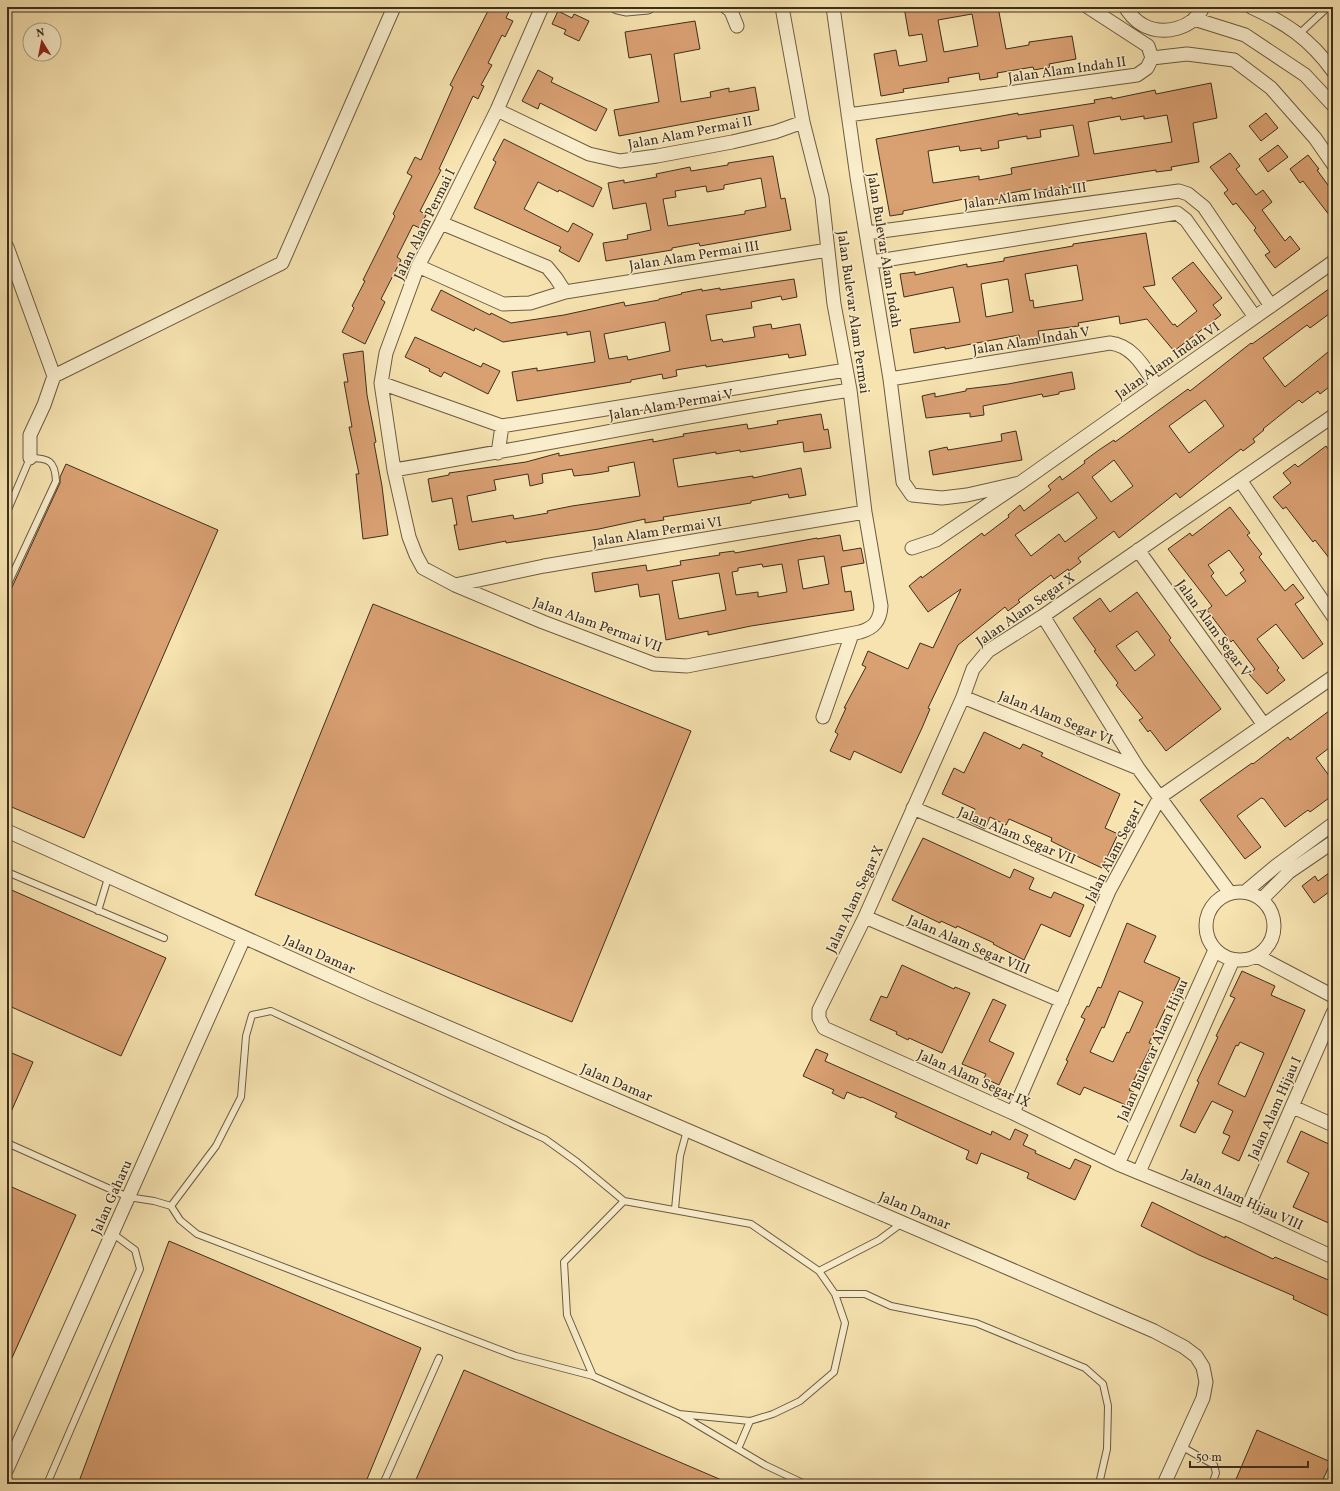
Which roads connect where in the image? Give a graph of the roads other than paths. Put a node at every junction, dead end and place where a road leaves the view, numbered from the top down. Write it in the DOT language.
graph roads {
  1 [pos="394,7"];
  2 [pos="542,7"];
  3 [pos="617,7"];
  4 [pos="648,7"];
  5 [pos="726,7"];
  6 [pos="782,7"];
  7 [pos="833,7"];
  8 [pos="1088,7"];
  9 [pos="1125,7"];
  10 [pos="1203,7"];
  11 [pos="1251,7"];
  12 [pos="1328,7"];
  13 [pos="1194,19"];
  14 [pos="737,26"];
  15 [pos="1299,34"];
  16 [pos="1152,58"];
  17 [pos="1333,71"];
  18 [pos="1333,105"];
  19 [pos="497,110"];
  20 [pos="848,115"];
  21 [pos="803,122"];
  22 [pos="1333,164"];
  23 [pos="1188,194"];
  24 [pos="1177,213"];
  25 [pos="441,223"];
  26 [pos="866,233"];
  27 [pos="7,247"];
  28 [pos="828,250"];
  29 [pos="872,262"];
  30 [pos="1333,262"];
  31 [pos="418,266"];
  32 [pos="565,292"];
  33 [pos="1271,306"];
  34 [pos="1255,317"];
  35 [pos="846,370"];
  36 [pos="54,376"];
  37 [pos="890,379"];
  38 [pos="381,383"];
  39 [pos="1157,386"];
  40 [pos="850,390"];
  41 [pos="1333,416"];
  42 [pos="502,426"];
  43 [pos="498,453"];
  44 [pos="30,458"];
  45 [pos="394,470"];
  46 [pos="1240,480"];
  47 [pos="1020,483"];
  48 [pos="912,495"];
  49 [pos="7,512"];
  50 [pos="865,512"];
  51 [pos="912,548"];
  52 [pos="1138,550"];
  53 [pos="455,585"];
  54 [pos="7,586"];
  55 [pos="1043,616"];
  56 [pos="1333,616"];
  57 [pos="876,623"];
  58 [pos="852,634"];
  59 [pos="1333,677"];
  60 [pos="963,697"];
  61 [pos="823,718"];
  62 [pos="1264,725"];
  63 [pos="1138,768"];
  64 [pos="1160,797"];
  65 [pos="913,808"];
  66 [pos="1333,824"];
  67 [pos="7,831"];
  68 [pos="1333,842"];
  69 [pos="7,872"];
  70 [pos="108,878"];
  71 [pos="1109,892"];
  72 [pos="1245,892"];
  73 [pos="1230,893"];
  74 [pos="1262,899"];
  75 [pos="98,911"];
  76 [pos="865,917"];
  77 [pos="164,938"];
  78 [pos="244,938"];
  79 [pos="1215,950"];
  80 [pos="1257,956"];
  81 [pos="1233,960"];
  82 [pos="1333,996"];
  83 [pos="1062,1001"];
  84 [pos="1333,1013"];
  85 [pos="819,1018"];
  86 [pos="1293,1108"];
  87 [pos="1013,1113"];
  88 [pos="1333,1125"];
  89 [pos="687,1130"];
  90 [pos="7,1143"];
  91 [pos="1118,1164"];
  92 [pos="1139,1172"];
  93 [pos="128,1197"];
  94 [pos="624,1201"];
  95 [pos="171,1206"];
  96 [pos="675,1210"];
  97 [pos="1244,1216"];
  98 [pos="902,1222"];
  99 [pos="112,1233"];
  100 [pos="1333,1257"];
  101 [pos="819,1271"];
  102 [pos="835,1294"];
  103 [pos="439,1358"];
  104 [pos="593,1376"];
  105 [pos="679,1414"];
  106 [pos="750,1421"];
  107 [pos="1181,1446"];
  108 [pos="738,1450"];
  109 [pos="7,1469"];
  110 [pos="47,1484"];
  111 [pos="383,1484"];
  112 [pos="806,1484"];
  113 [pos="1099,1484"];
  114 [pos="1164,1484"];
  115 [pos="1212,1484"];
  1 -- 36 [label="street"];
  2 -- 19 [label="street, Jalan Alam Permai I"];
  3 -- 4 [label="street"];
  5 -- 14 [label="street"];
  6 -- 21 [label="street, Jalan Bulevar Alam Permai"];
  7 -- 20 [label="street, Jalan Bulevar Alam Indah"];
  8 -- 16 [label="street"];
  9 -- 13 [label="street"];
  10 -- 13 [label="street"];
  11 -- 15 [label="street"];
  12 -- 15 [label="lane"];
  13 -- 18 [label="street"];
  15 -- 17 [label="street"];
  16 -- 20 [label="street, Jalan Alam Indah II"];
  16 -- 22 [label="street"];
  19 -- 21 [label="street, Jalan Alam Permai II"];
  19 -- 25 [label="street, Jalan Alam Permai I"];
  20 -- 26 [label="street, Jalan Bulevar Alam Indah"];
  21 -- 28 [label="street, Jalan Bulevar Alam Permai"];
  23 -- 24 [label="street"];
  23 -- 26 [label="street, Jalan Alam Indah III"];
  23 -- 33 [label="street"];
  24 -- 29 [label="street"];
  24 -- 34 [label="street"];
  25 -- 31 [label="street, Jalan Alam Permai I"];
  25 -- 32 [label="street"];
  26 -- 29 [label="street, Jalan Bulevar Alam Indah"];
  27 -- 36 [label="street"];
  28 -- 32 [label="street, Jalan Alam Permai III"];
  28 -- 35 [label="street, Jalan Bulevar Alam Permai"];
  29 -- 37 [label="street, Jalan Bulevar Alam Indah"];
  30 -- 33 [label="street, Jalan Alam Indah VI"];
  31 -- 32 [label="street, Jalan Alam Permai III"];
  31 -- 38 [label="street, Jalan Alam Permai I"];
  33 -- 34 [label="street, Jalan Alam Indah VI"];
  34 -- 39 [label="street, Jalan Alam Indah VI"];
  35 -- 40 [label="street, Jalan Bulevar Alam Permai"];
  35 -- 42 [label="street, Jalan Alam Permai V"];
  36 -- 44 [label="street"];
  37 -- 39 [label="street, Jalan Alam Indah V"];
  37 -- 48 [label="street, Jalan Bulevar Alam Indah"];
  38 -- 42 [label="street, Jalan Alam Permai V"];
  38 -- 45 [label="street, Jalan Alam Permai I"];
  39 -- 47 [label="street, Jalan Alam Indah VI"];
  40 -- 43 [label="street, Jalan Alam Permai V"];
  40 -- 50 [label="street, Jalan Bulevar Alam Permai"];
  41 -- 46 [label="street, Jalan Alam Segar X"];
  42 -- 43 [label="street"];
  43 -- 45 [label="street, Jalan Alam Permai V"];
  44 -- 49 [label="lane"];
  44 -- 54 [label="lane"];
  45 -- 53 [label="street, Jalan Alam Permai I"];
  46 -- 52 [label="street, Jalan Alam Segar X"];
  46 -- 56 [label="street"];
  47 -- 48 [label="street, Jalan Alam Indah VI"];
  47 -- 51 [label="street, Jalan Alam Indah VI"];
  50 -- 53 [label="street, Jalan Alam Permai VI"];
  50 -- 57 [label="street, Jalan Bulevar Alam Permai"];
  52 -- 55 [label="street, Jalan Alam Segar X"];
  52 -- 62 [label="street, Jalan Alam Segar V"];
  53 -- 58 [label="street, Jalan Alam Permai VII"];
  55 -- 60 [label="street, Jalan Alam Segar X"];
  55 -- 63 [label="street, Jalan Alam Segar VI"];
  57 -- 58 [label="street, Jalan Alam Permai VII"];
  58 -- 61 [label="street"];
  59 -- 62 [label="street, Jalan Alam Segar I"];
  60 -- 63 [label="street, Jalan Alam Segar VI"];
  60 -- 65 [label="street, Jalan Alam Segar X"];
  62 -- 64 [label="street, Jalan Alam Segar I"];
  63 -- 64 [label="street, Jalan Alam Segar VI"];
  64 -- 71 [label="street, Jalan Alam Segar I"];
  64 -- 73 [label="street, Jalan Alam Segar VI"];
  65 -- 71 [label="street, Jalan Alam Segar VII"];
  65 -- 76 [label="street, Jalan Alam Segar X"];
  66 -- 72 [label="street"];
  67 -- 70 [label="street, Jalan Damar"];
  68 -- 74 [label="street"];
  69 -- 75 [label="lane"];
  70 -- 75 [label="lane"];
  70 -- 78 [label="street, Jalan Damar"];
  71 -- 83 [label="street, Jalan Alam Segar I"];
  72 -- 73 [label="street"];
  72 -- 74 [label="street"];
  73 -- 79 [label="street"];
  74 -- 80 [label="street"];
  75 -- 77 [label="lane"];
  76 -- 83 [label="street, Jalan Alam Segar VIII"];
  76 -- 85 [label="street, Jalan Alam Segar X"];
  78 -- 89 [label="street, Jalan Damar"];
  78 -- 93 [label="street, Jalan Gaharu"];
  79 -- 81 [label="street"];
  79 -- 91 [label="street, Jalan Bulevar Alam Hijau"];
  80 -- 81 [label="street"];
  80 -- 82 [label="street"];
  81 -- 92 [label="street"];
  83 -- 87 [label="street, Jalan Alam Segar I"];
  84 -- 86 [label="street, Jalan Alam Hijau I"];
  85 -- 87 [label="street, Jalan Alam Segar IX"];
  86 -- 88 [label="street"];
  86 -- 97 [label="street, Jalan Alam Hijau I"];
  87 -- 91 [label="street, Jalan Alam Segar IX"];
  89 -- 96 [label="lane"];
  89 -- 98 [label="street, Jalan Damar"];
  90 -- 93 [label="lane"];
  91 -- 92 [label="street, Jalan Alam Segar IX"];
  92 -- 97 [label="street, Jalan Alam Hijau VIII"];
  93 -- 95 [label="lane"];
  93 -- 99 [label="street, Jalan Gaharu"];
  94 -- 95 [label="lane"];
  94 -- 96 [label="lane"];
  94 -- 104 [label="lane"];
  95 -- 104 [label="lane"];
  96 -- 101 [label="lane"];
  97 -- 100 [label="street, Jalan Alam Hijau VIII"];
  98 -- 101 [label="lane"];
  98 -- 107 [label="street, Jalan Damar"];
  99 -- 109 [label="street, Jalan Gaharu"];
  99 -- 110 [label="lane"];
  101 -- 102 [label="lane"];
  102 -- 106 [label="lane"];
  102 -- 113 [label="lane"];
  103 -- 111 [label="lane"];
  104 -- 105 [label="lane"];
  105 -- 106 [label="lane"];
  105 -- 108 [label="lane"];
  106 -- 108 [label="lane"];
  107 -- 114 [label="street"];
  107 -- 115 [label="lane"];
  108 -- 112 [label="lane"];
}
